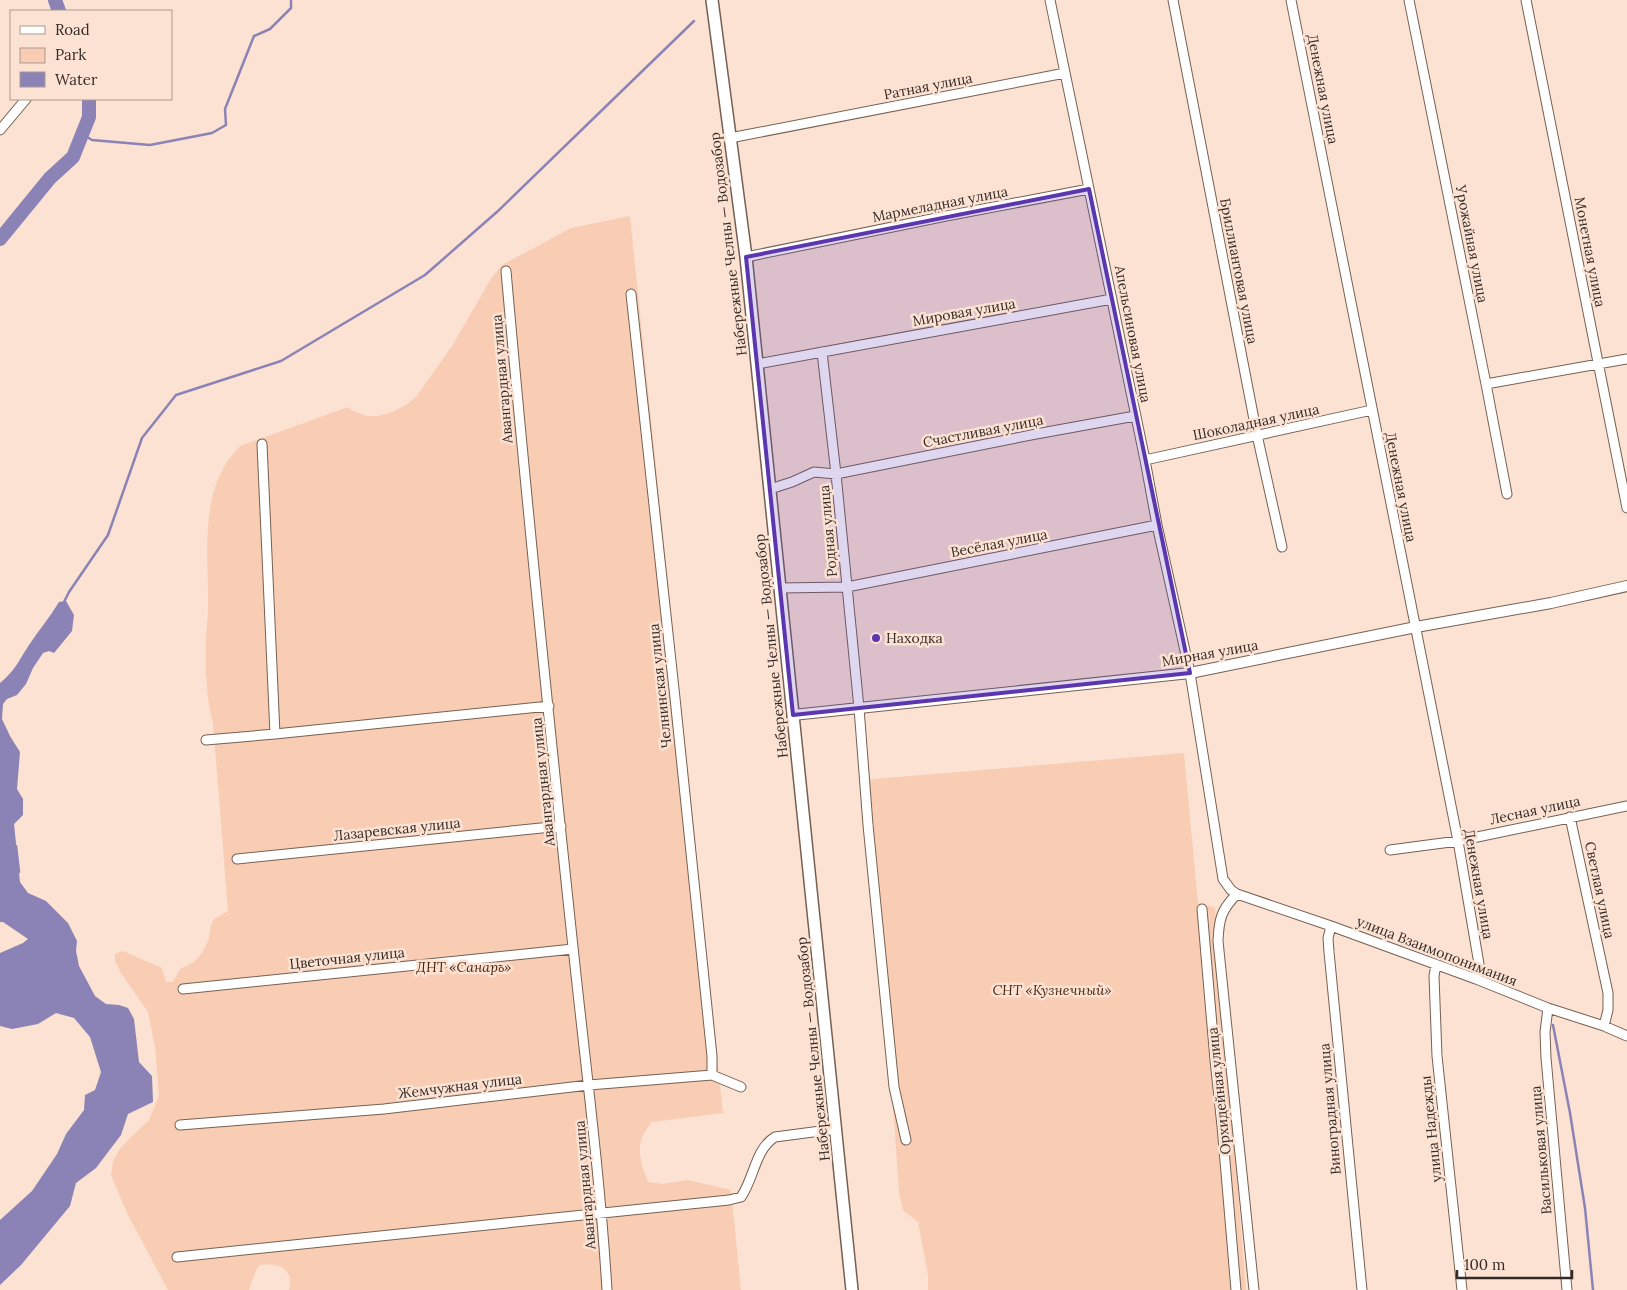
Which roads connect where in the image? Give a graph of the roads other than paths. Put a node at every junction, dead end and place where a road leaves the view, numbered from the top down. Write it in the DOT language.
graph roads {
  1 [pos="712,0"];
  2 [pos="1050,0"];
  3 [pos="1172,0"];
  4 [pos="1291,0"];
  5 [pos="1409,0"];
  6 [pos="1526,0"];
  7 [pos="1065,73"];
  8 [pos="25,100"];
  9 [pos="0,130"];
  10 [pos="730,138"];
  11 [pos="1089,189"];
  12 [pos="746,258"];
  13 [pos="506,271"];
  14 [pos="631,294"];
  15 [pos="1112,298"];
  16 [pos="822,352"];
  17 [pos="1627,359"];
  18 [pos="757,364"];
  19 [pos="1598,365"];
  20 [pos="1486,384"];
  21 [pos="1372,410"];
  22 [pos="1135,416"];
  23 [pos="1257,435"];
  24 [pos="262,444"];
  25 [pos="1145,460"];
  26 [pos="836,474"];
  27 [pos="770,489"];
  28 [pos="1507,494"];
  29 [pos="1627,508"];
  30 [pos="1157,525"];
  31 [pos="1282,547"];
  32 [pos="1627,586"];
  33 [pos="847,587"];
  34 [pos="780,588"];
  35 [pos="1416,627"];
  36 [pos="1190,673"];
  37 [pos="549,706"];
  38 [pos="859,708"];
  39 [pos="793,715"];
  40 [pos="275,734"];
  41 [pos="206,740"];
  42 [pos="1627,806"];
  43 [pos="1570,817"];
  44 [pos="561,826"];
  45 [pos="1458,840"];
  46 [pos="1390,850"];
  47 [pos="237,859"];
  48 [pos="1237,894"];
  49 [pos="1202,909"];
  50 [pos="1331,926"];
  51 [pos="573,949"];
  52 [pos="1436,965"];
  53 [pos="1476,979"];
  54 [pos="183,989"];
  55 [pos="1548,1008"];
  56 [pos="1604,1026"];
  57 [pos="1627,1036"];
  58 [pos="712,1074"];
  59 [pos="589,1085"];
  60 [pos="741,1087"];
  61 [pos="180,1125"];
  62 [pos="836,1128"];
  63 [pos="906,1140"];
  64 [pos="602,1212"];
  65 [pos="177,1257"];
  66 [pos="607,1290"];
  67 [pos="852,1290"];
  68 [pos="1236,1290"];
  69 [pos="1254,1290"];
  70 [pos="1362,1290"];
  71 [pos="1462,1290"];
  72 [pos="1567,1290"];
  1 -- 10 [label="main road, Набережные Челны — Водозабор"];
  2 -- 7 [label="street, Апельсиновая улица"];
  3 -- 23 [label="street, Бриллиантовая улица"];
  4 -- 21 [label="street, Денежная улица"];
  5 -- 20 [label="street, Урожайная улица"];
  6 -- 19 [label="street, Монетная улица"];
  7 -- 10 [label="street, Ратная улица"];
  7 -- 11 [label="street, Апельсиновая улица"];
  8 -- 9 [label="street"];
  10 -- 12 [label="main road, Набережные Челны — Водозабор"];
  11 -- 12 [label="street, Мармеладная улица"];
  11 -- 15 [label="street, Апельсиновая улица"];
  12 -- 18 [label="main road, Набережные Челны — Водозабор"];
  13 -- 37 [label="street, Авангардная улица"];
  14 -- 58 [label="street, Челнинская улица"];
  15 -- 16 [label="street, Мировая улица"];
  15 -- 22 [label="street, Апельсиновая улица"];
  16 -- 18 [label="street, Мировая улица"];
  16 -- 26 [label="street, Родная улица"];
  17 -- 19 [label="street"];
  18 -- 27 [label="main road, Набережные Челны — Водозабор"];
  19 -- 20 [label="street"];
  19 -- 29 [label="street, Монетная улица"];
  20 -- 28 [label="street, Урожайная улица"];
  21 -- 23 [label="street, Шоколадная улица"];
  21 -- 35 [label="street, Денежная улица"];
  22 -- 25 [label="street, Апельсиновая улица"];
  22 -- 26 [label="street, Счастливая улица"];
  23 -- 25 [label="street, Шоколадная улица"];
  23 -- 31 [label="street, Бриллиантовая улица"];
  24 -- 40 [label="street"];
  25 -- 30 [label="street, Апельсиновая улица"];
  26 -- 27 [label="street, Счастливая улица"];
  26 -- 33 [label="street, Родная улица"];
  27 -- 34 [label="main road, Набережные Челны — Водозабор"];
  30 -- 33 [label="street, Весёлая улица"];
  30 -- 36 [label="street, Апельсиновая улица"];
  32 -- 35 [label="street, Мирная улица"];
  33 -- 34 [label="street, Весёлая улица"];
  33 -- 38 [label="street, Родная улица"];
  34 -- 39 [label="main road, Набережные Челны — Водозабор"];
  35 -- 36 [label="street, Мирная улица"];
  35 -- 45 [label="street, Денежная улица"];
  36 -- 38 [label="street, Мирная улица"];
  36 -- 48 [label="street, Апельсиновая улица"];
  37 -- 40 [label="street"];
  37 -- 44 [label="street, Авангардная улица"];
  38 -- 39 [label="street, Мирная улица"];
  38 -- 63 [label="street, Родная улица"];
  39 -- 62 [label="main road, Набережные Челны — Водозабор"];
  40 -- 41 [label="street"];
  42 -- 43 [label="street, Лесная улица"];
  43 -- 45 [label="street, Лесная улица"];
  43 -- 56 [label="street, Светлая улица"];
  44 -- 47 [label="street, Лазаревская улица"];
  44 -- 51 [label="street, Авангардная улица"];
  45 -- 46 [label="street, Лесная улица"];
  45 -- 53 [label="street, Денежная улица"];
  48 -- 50 [label="street, улица Взаимопонимания"];
  48 -- 69 [label="street, Орхидейная улица"];
  49 -- 68 [label="street"];
  50 -- 52 [label="street, улица Взаимопонимания"];
  50 -- 70 [label="street, Виноградная улица"];
  51 -- 54 [label="street, Цветочная улица"];
  51 -- 59 [label="street, Авангардная улица"];
  52 -- 53 [label="street, улица Взаимопонимания"];
  52 -- 71 [label="street, улица Надежды"];
  53 -- 55 [label="street, улица Взаимопонимания"];
  55 -- 56 [label="street, улица Взаимопонимания"];
  55 -- 72 [label="street, Васильковая улица"];
  56 -- 57 [label="street, улица Взаимопонимания"];
  58 -- 59 [label="street, Жемчужная улица"];
  58 -- 60 [label="street, Жемчужная улица"];
  59 -- 61 [label="street, Жемчужная улица"];
  59 -- 64 [label="street, Авангардная улица"];
  62 -- 64 [label="street"];
  62 -- 67 [label="main road, Набережные Челны — Водозабор"];
  64 -- 65 [label="street"];
  64 -- 66 [label="street, Авангардная улица"];
}
